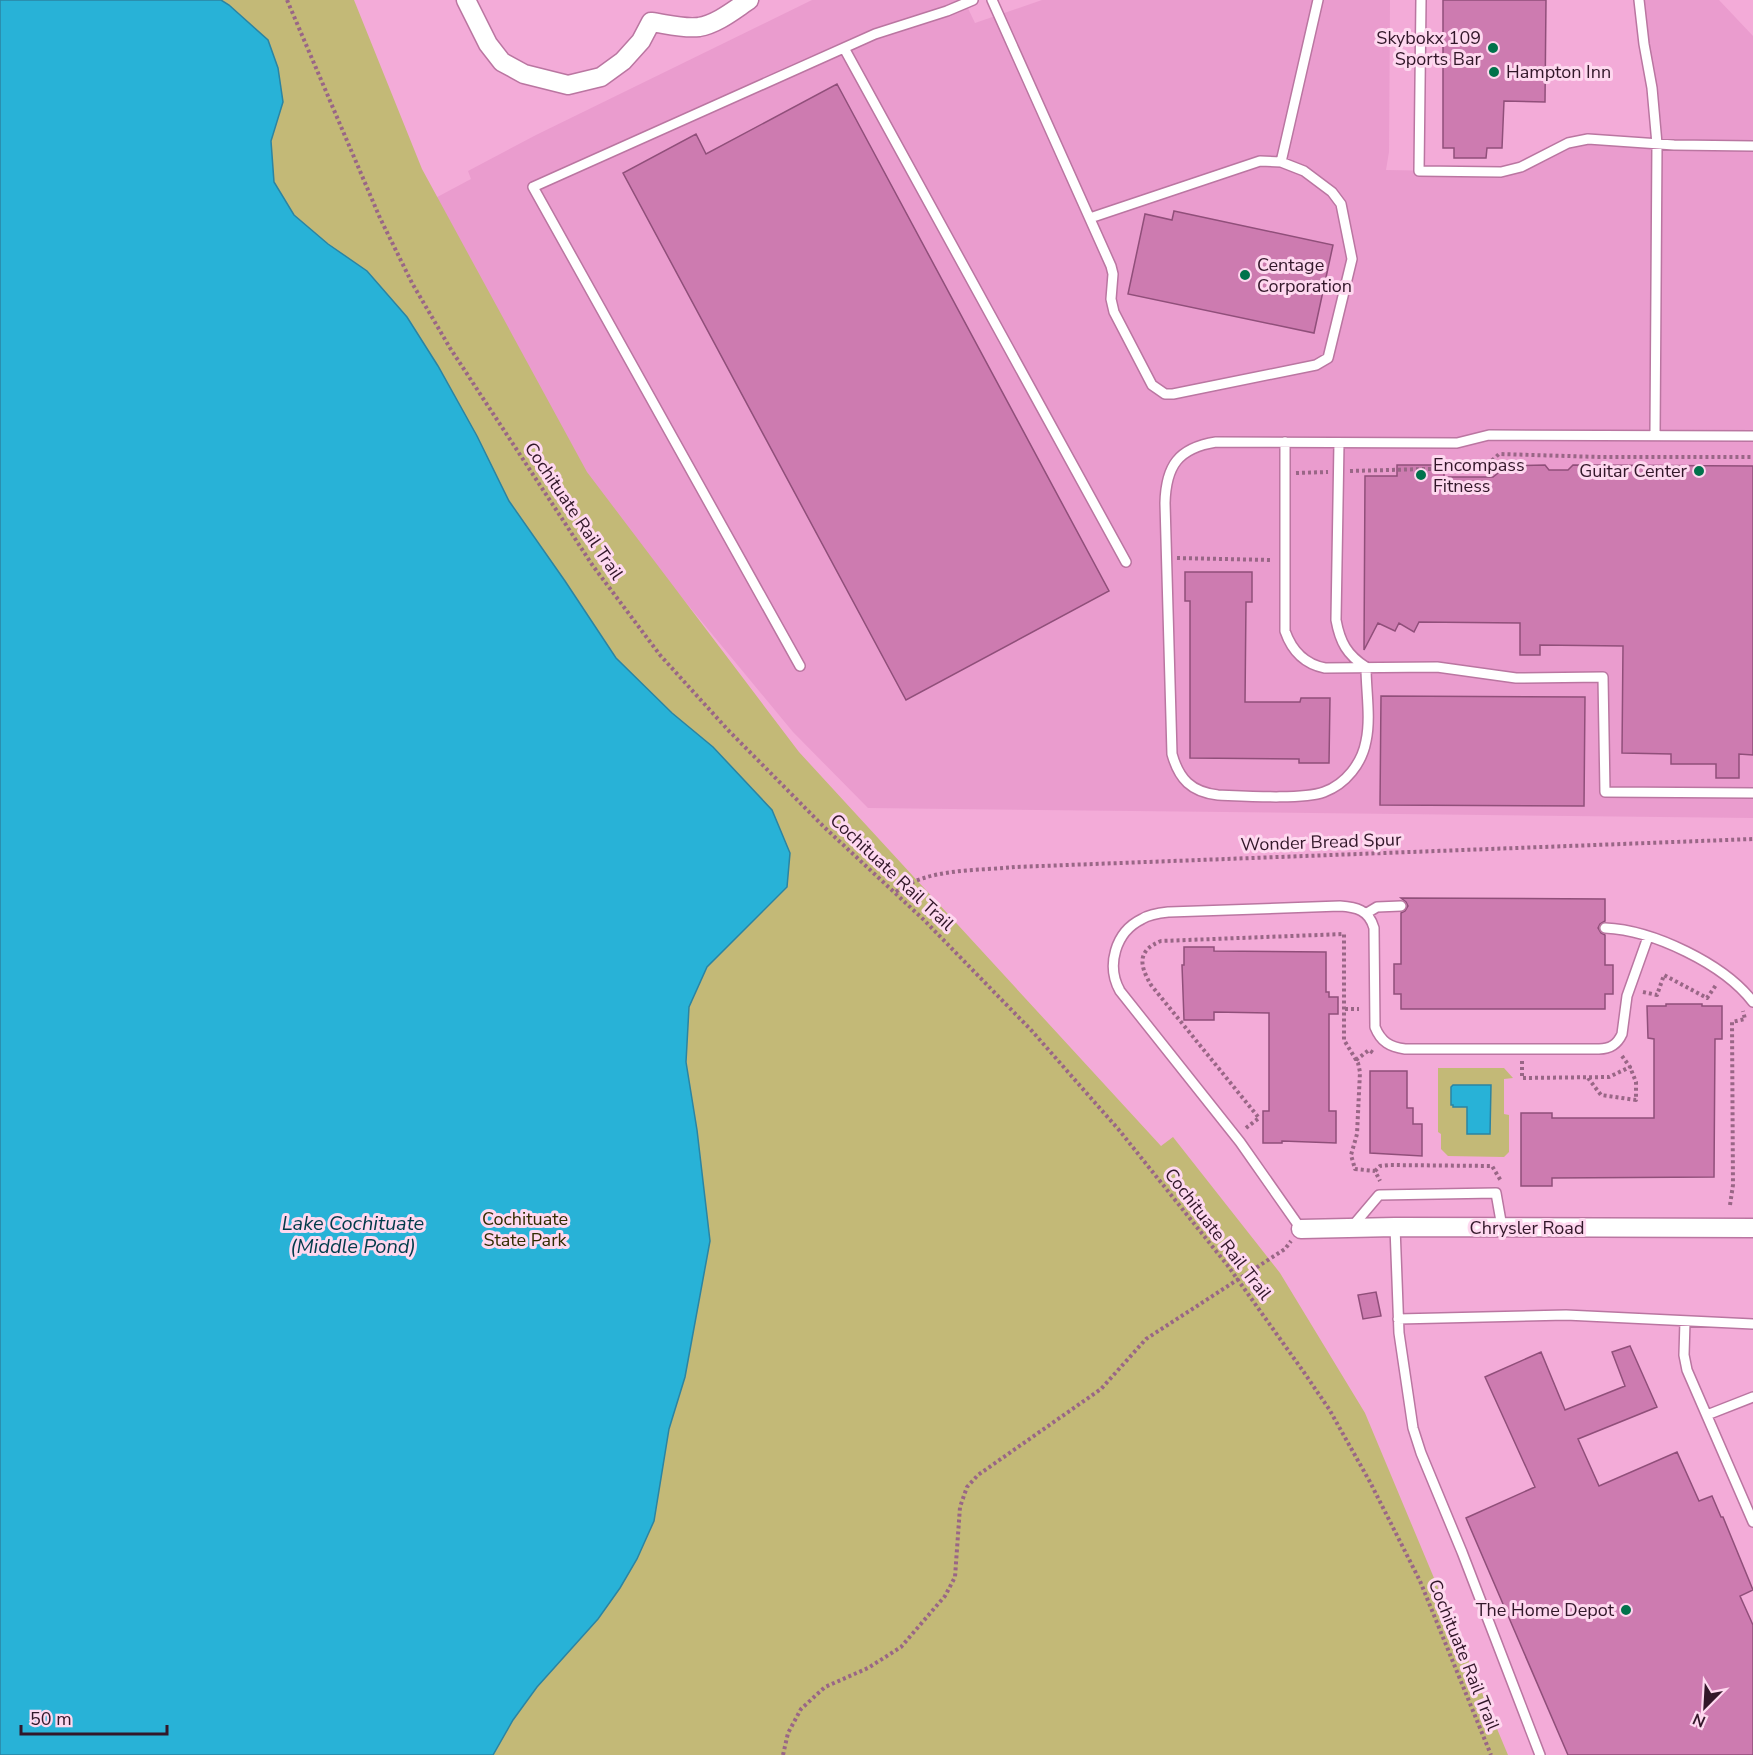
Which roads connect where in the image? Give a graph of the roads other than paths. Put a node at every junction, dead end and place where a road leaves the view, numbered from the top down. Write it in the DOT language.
graph roads {
  1 [pos="466,0"];
  2 [pos="749,0"];
  3 [pos="973,0"];
  4 [pos="992,0"];
  5 [pos="1318,0"];
  6 [pos="1422,0"];
  7 [pos="1639,0"];
  8 [pos="844,48"];
  9 [pos="1657,144"];
  10 [pos="1753,146"];
  11 [pos="1281,162"];
  12 [pos="1090,218"];
  13 [pos="1655,435"];
  14 [pos="1753,436"];
  15 [pos="1285,442"];
  16 [pos="1339,443"];
  17 [pos="1126,562"];
  18 [pos="800,666"];
  19 [pos="1366,667"];
  20 [pos="1753,793"];
  21 [pos="1401,906"];
  22 [pos="1367,913"];
  23 [pos="1605,928"];
  24 [pos="1648,937"];
  25 [pos="1753,1002"];
  26 [pos="1395,1227"];
  27 [pos="1502,1227"];
  28 [pos="1351,1228"];
  29 [pos="1753,1228"];
  30 [pos="1301,1229"];
  31 [pos="1398,1319"];
  32 [pos="1685,1321"];
  33 [pos="1753,1324"];
  34 [pos="1753,1397"];
  35 [pos="1707,1415"];
  36 [pos="1753,1522"];
  37 [pos="1540,1755"];
  1 -- 2 [label="street"];
  3 -- 8 [label="lane"];
  4 -- 12 [label="lane"];
  5 -- 11 [label="lane"];
  6 -- 9 [label="lane"];
  7 -- 9 [label="lane"];
  8 -- 17 [label="lane"];
  8 -- 18 [label="lane"];
  9 -- 10 [label="lane"];
  9 -- 13 [label="lane"];
  11 -- 12 [label="lane"];
  11 -- 12 [label="lane"];
  13 -- 14 [label="lane"];
  13 -- 16 [label="lane"];
  15 -- 16 [label="lane"];
  15 -- 19 [label="lane"];
  15 -- 19 [label="lane"];
  16 -- 19 [label="lane"];
  19 -- 20 [label="lane"];
  21 -- 22 [label="lane"];
  22 -- 24 [label="lane"];
  22 -- 30 [label="lane"];
  23 -- 24 [label="lane"];
  24 -- 25 [label="lane"];
  26 -- 27 [label="street, Chrysler Road"];
  26 -- 28 [label="street, Chrysler Road"];
  26 -- 31 [label="lane"];
  27 -- 28 [label="lane"];
  27 -- 29 [label="street, Chrysler Road"];
  28 -- 30 [label="street, Chrysler Road"];
  31 -- 32 [label="lane"];
  31 -- 37 [label="lane"];
  32 -- 33 [label="lane"];
  32 -- 35 [label="lane"];
  34 -- 35 [label="lane"];
  35 -- 36 [label="lane"];
}
